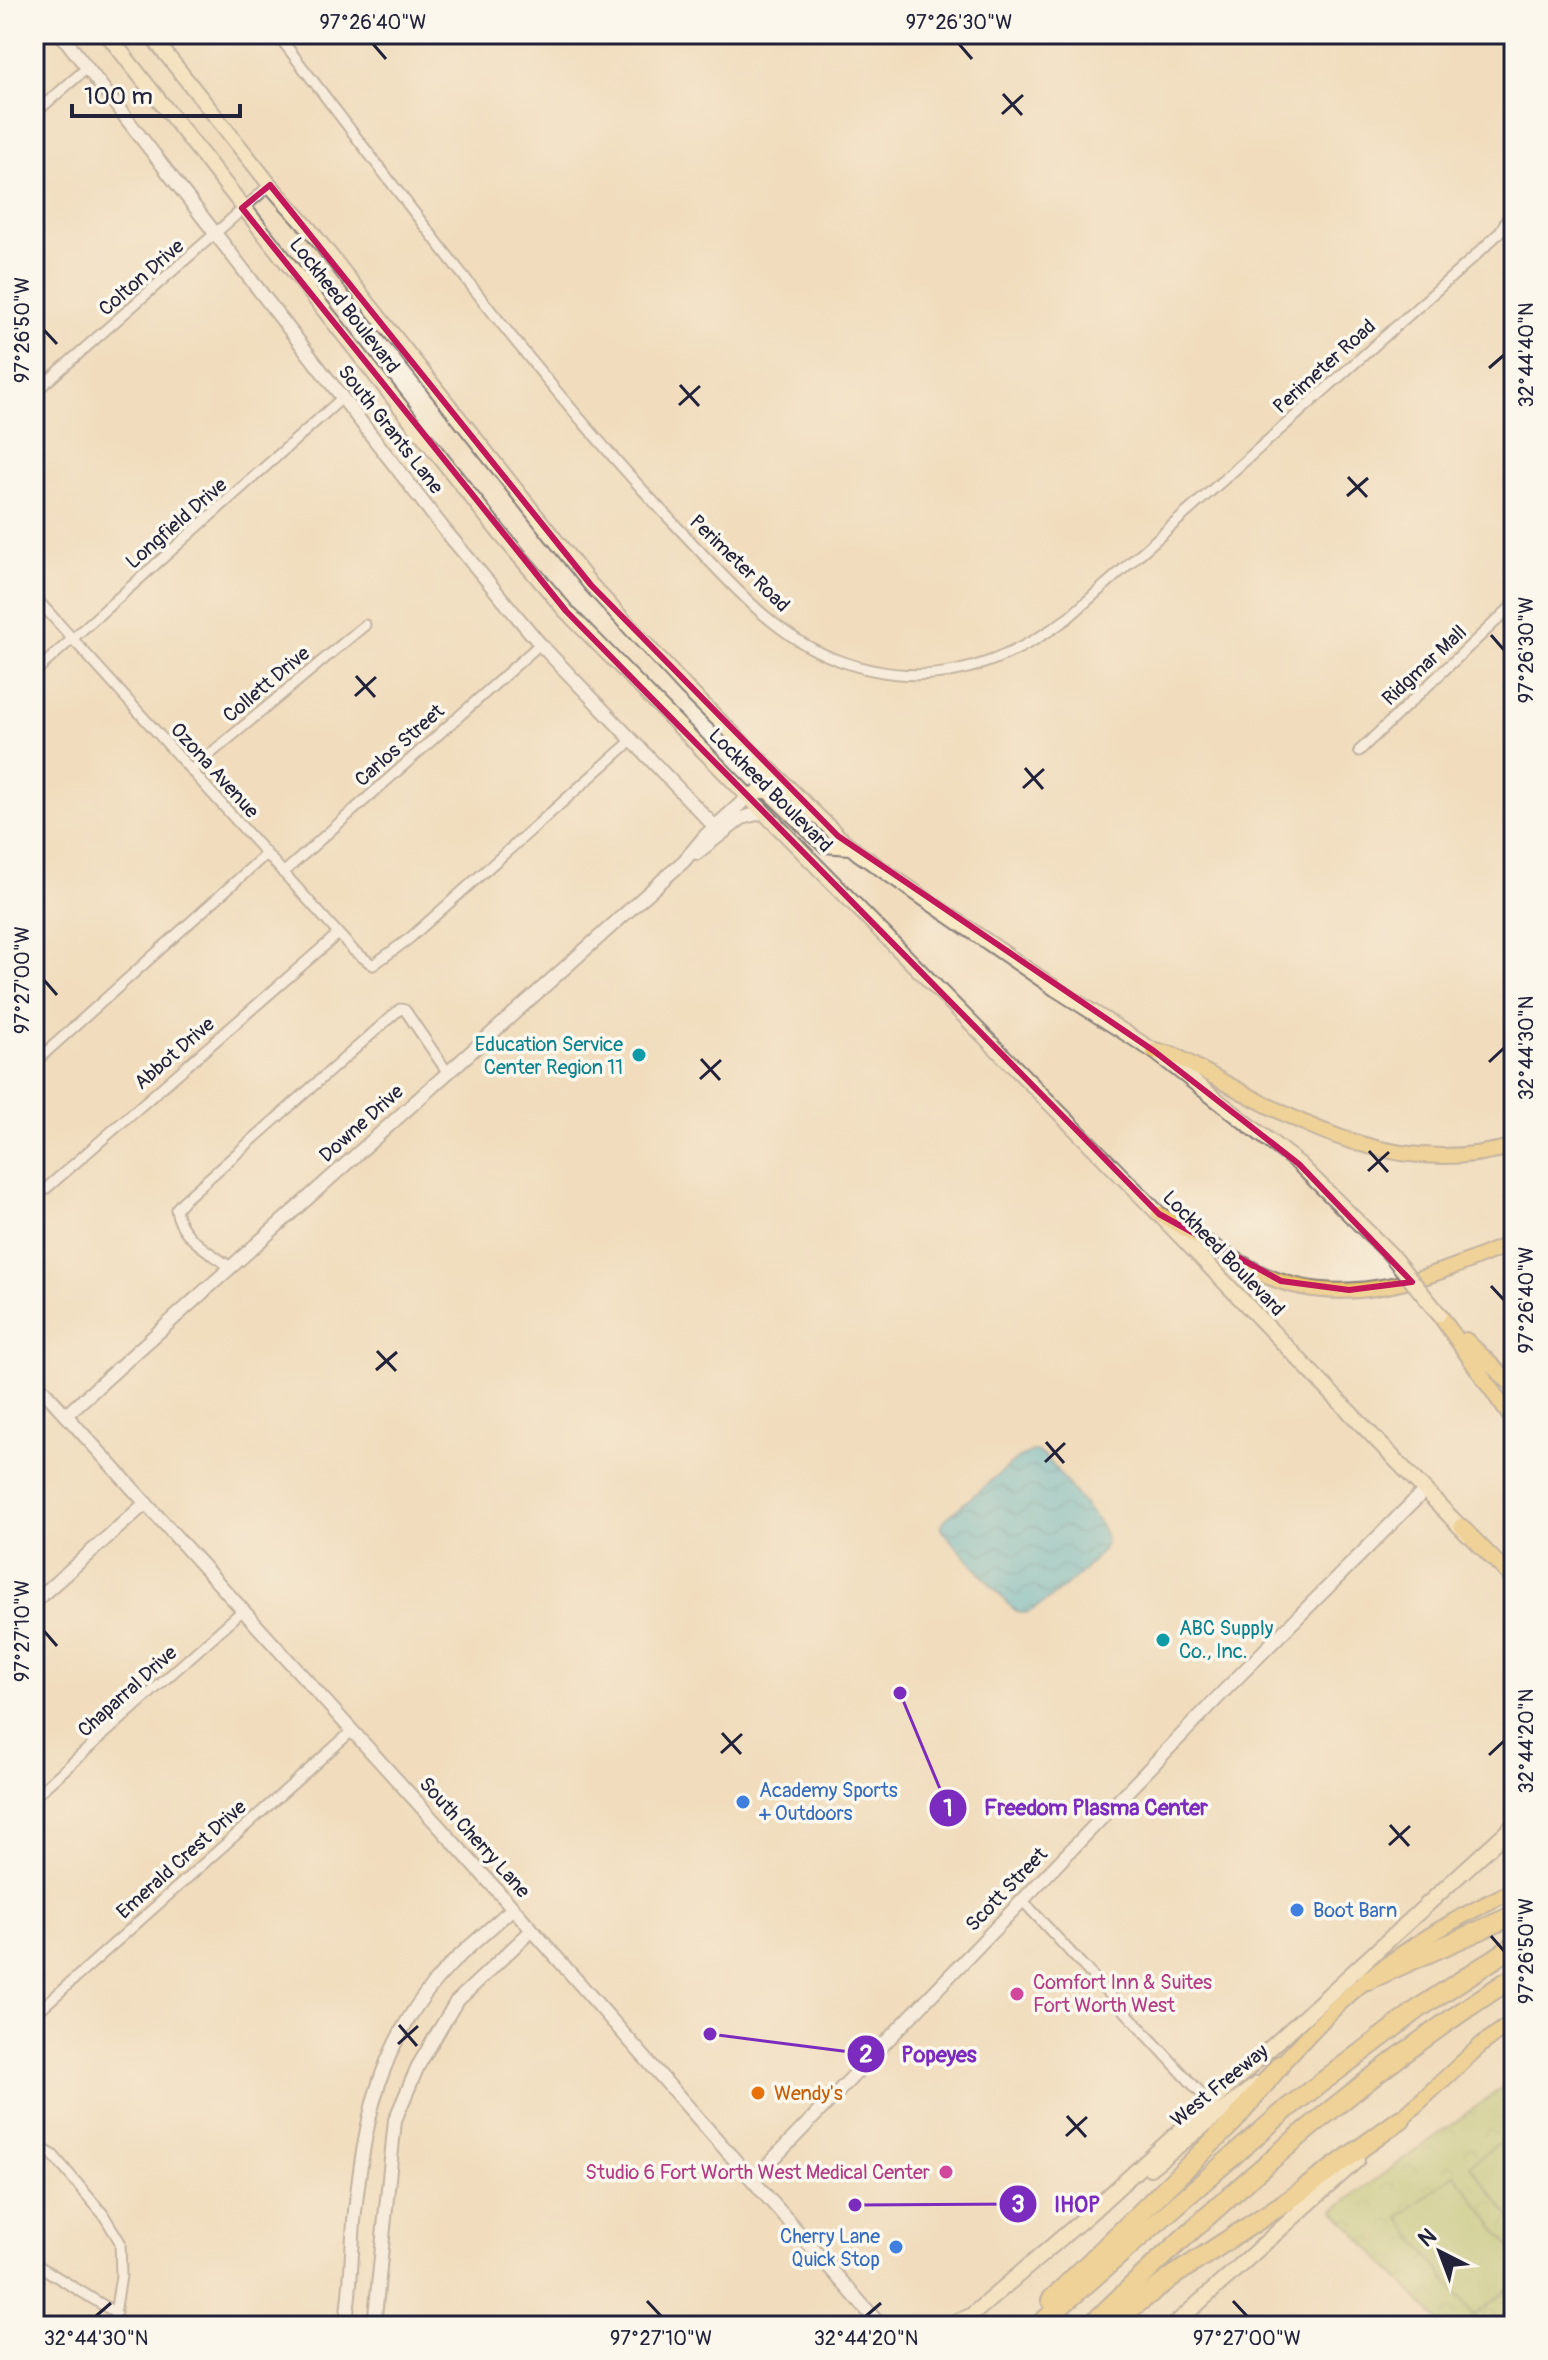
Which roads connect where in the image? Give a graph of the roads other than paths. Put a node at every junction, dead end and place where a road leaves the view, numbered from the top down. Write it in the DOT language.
graph roads {
  1 [pos="61,34"];
  2 [pos="107,34"];
  3 [pos="150,34"];
  4 [pos="277,34"];
  5 [pos="88,67"];
  6 [pos="34,114"];
  7 [pos="270,185"];
  8 [pos="1514,206"];
  9 [pos="242,208"];
  10 [pos="215,236"];
  11 [pos="34,393"];
  12 [pos="341,399"];
  13 [pos="34,596"];
  14 [pos="1514,604"];
  15 [pos="365,625"];
  16 [pos="73,639"];
  17 [pos="540,644"];
  18 [pos="34,673"];
  19 [pos="631,741"];
  20 [pos="1359,751"];
  21 [pos="191,770"];
  22 [pos="749,796"];
  23 [pos="764,812"];
  24 [pos="715,827"];
  25 [pos="850,847"];
  26 [pos="266,854"];
  27 [pos="684,861"];
  28 [pos="283,873"];
  29 [pos="338,934"];
  30 [pos="1154,1051"];
  31 [pos="34,1063"];
  32 [pos="448,1073"];
  33 [pos="1514,1146"];
  34 [pos="34,1199"];
  35 [pos="1159,1214"];
  36 [pos="1514,1242"];
  37 [pos="230,1267"];
  38 [pos="1439,1314"];
  39 [pos="1514,1387"];
  40 [pos="36,1388"];
  41 [pos="66,1415"];
  42 [pos="1514,1422"];
  43 [pos="1424,1491"];
  44 [pos="146,1503"];
  45 [pos="1461,1526"];
  46 [pos="1514,1580"];
  47 [pos="1514,1591"];
  48 [pos="34,1602"];
  49 [pos="243,1610"];
  50 [pos="352,1731"];
  51 [pos="34,1797"];
  52 [pos="1514,1825"];
  53 [pos="1514,1890"];
  54 [pos="1023,1901"];
  55 [pos="513,1908"];
  56 [pos="1514,1915"];
  57 [pos="532,1930"];
  58 [pos="1514,1946"];
  59 [pos="1514,1977"];
  60 [pos="1368,1980"];
  61 [pos="34,2015"];
  62 [pos="1514,2021"];
  63 [pos="1514,2030"];
  64 [pos="1482,2044"];
  65 [pos="1280,2065"];
  66 [pos="1209,2102"];
  67 [pos="1401,2119"];
  68 [pos="34,2144"];
  69 [pos="753,2180"];
  70 [pos="1089,2214"];
  71 [pos="34,2263"];
  72 [pos="116,2313"];
  73 [pos="972,2315"];
  74 [pos="882,2325"];
  75 [pos="113,2326"];
  76 [pos="345,2326"];
  77 [pos="374,2326"];
  78 [pos="945,2326"];
  79 [pos="959,2326"];
  80 [pos="1030,2326"];
  81 [pos="1038,2326"];
  82 [pos="1090,2326"];
  83 [pos="1108,2326"];
  84 [pos="1173,2326"];
  1 -- 5 [label="street, South Grants Lane"];
  2 -- 9 [label="main road, Lockheed Boulevard"];
  3 -- 7 [label="main road, Lockheed Boulevard"];
  4 -- 8 [label="street, Perimeter Road"];
  5 -- 6 [label="street"];
  5 -- 10 [label="street, South Grants Lane"];
  7 -- 9 [label="street, Colton Drive"];
  7 -- 25 [label="main road, Lockheed Boulevard"];
  9 -- 10 [label="street, Colton Drive"];
  9 -- 22 [label="main road, Lockheed Boulevard"];
  10 -- 11 [label="street, Colton Drive"];
  10 -- 12 [label="street, South Grants Lane"];
  12 -- 16 [label="street, Longfield Drive"];
  12 -- 17 [label="street, South Grants Lane"];
  13 -- 16 [label="street, Ozona Avenue"];
  14 -- 20 [label="street, Ridgmar Mall"];
  15 -- 21 [label="street, Collett Drive"];
  16 -- 18 [label="street, Longfield Drive"];
  16 -- 21 [label="street, Ozona Avenue"];
  17 -- 19 [label="street, South Grants Lane"];
  17 -- 28 [label="street, Carlos Street"];
  19 -- 24 [label="street, South Grants Lane"];
  19 -- 29 [label="street, Ozona Avenue"];
  21 -- 26 [label="street, Ozona Avenue"];
  22 -- 23 [label="main road, Lockheed Boulevard"];
  22 -- 24 [label="street, Downe Drive"];
  22 -- 25 [label="main road"];
  23 -- 27 [label="street, Downe Drive"];
  23 -- 35 [label="main road, Lockheed Boulevard"];
  24 -- 27 [label="street, Downe Drive"];
  25 -- 30 [label="main road, Lockheed Boulevard"];
  26 -- 28 [label="street, Ozona Avenue"];
  26 -- 31 [label="street"];
  27 -- 32 [label="street, Downe Drive"];
  28 -- 29 [label="street, Ozona Avenue"];
  29 -- 34 [label="street, Abbot Drive"];
  30 -- 33 [label="main road"];
  30 -- 38 [label="main road, Lockheed Boulevard, bridge"];
  32 -- 37 [label="street, Downe Drive"];
  32 -- 37 [label="street"];
  35 -- 36 [label="main road"];
  35 -- 43 [label="main road, Lockheed Boulevard"];
  37 -- 41 [label="street, Downe Drive"];
  38 -- 39 [label="main road"];
  38 -- 42 [label="main road"];
  40 -- 41 [label="street, South Cherry Lane"];
  41 -- 44 [label="street, South Cherry Lane"];
  43 -- 45 [label="main road, Lockheed Boulevard"];
  43 -- 54 [label="street, Scott Street"];
  44 -- 48 [label="street"];
  44 -- 49 [label="street, South Cherry Lane"];
  45 -- 46 [label="main road"];
  45 -- 47 [label="main road, Lockheed Boulevard"];
  49 -- 50 [label="street, South Cherry Lane"];
  49 -- 51 [label="street, Chaparral Drive"];
  50 -- 55 [label="street, South Cherry Lane"];
  50 -- 61 [label="street, Emerald Crest Drive"];
  52 -- 66 [label="main road"];
  53 -- 60 [label="main road, West Freeway"];
  54 -- 66 [label="street"];
  54 -- 69 [label="street, Scott Street"];
  55 -- 57 [label="street, South Cherry Lane"];
  55 -- 76 [label="street"];
  56 -- 60 [label="highway"];
  57 -- 69 [label="street, South Cherry Lane"];
  57 -- 77 [label="street"];
  58 -- 81 [label="highway"];
  59 -- 82 [label="highway"];
  60 -- 65 [label="main road, West Freeway"];
  62 -- 64 [label="main road"];
  63 -- 64 [label="main road"];
  64 -- 67 [label="main road"];
  65 -- 70 [label="main road, West Freeway"];
  65 -- 80 [label="highway"];
  66 -- 70 [label="main road"];
  67 -- 83 [label="highway"];
  67 -- 84 [label="main road"];
  68 -- 72 [label="street"];
  69 -- 74 [label="street, South Cherry Lane"];
  70 -- 73 [label="main road, West Freeway"];
  71 -- 72 [label="street"];
  72 -- 75 [label="street"];
  73 -- 78 [label="main road"];
  73 -- 79 [label="main road, West Freeway"];
}
